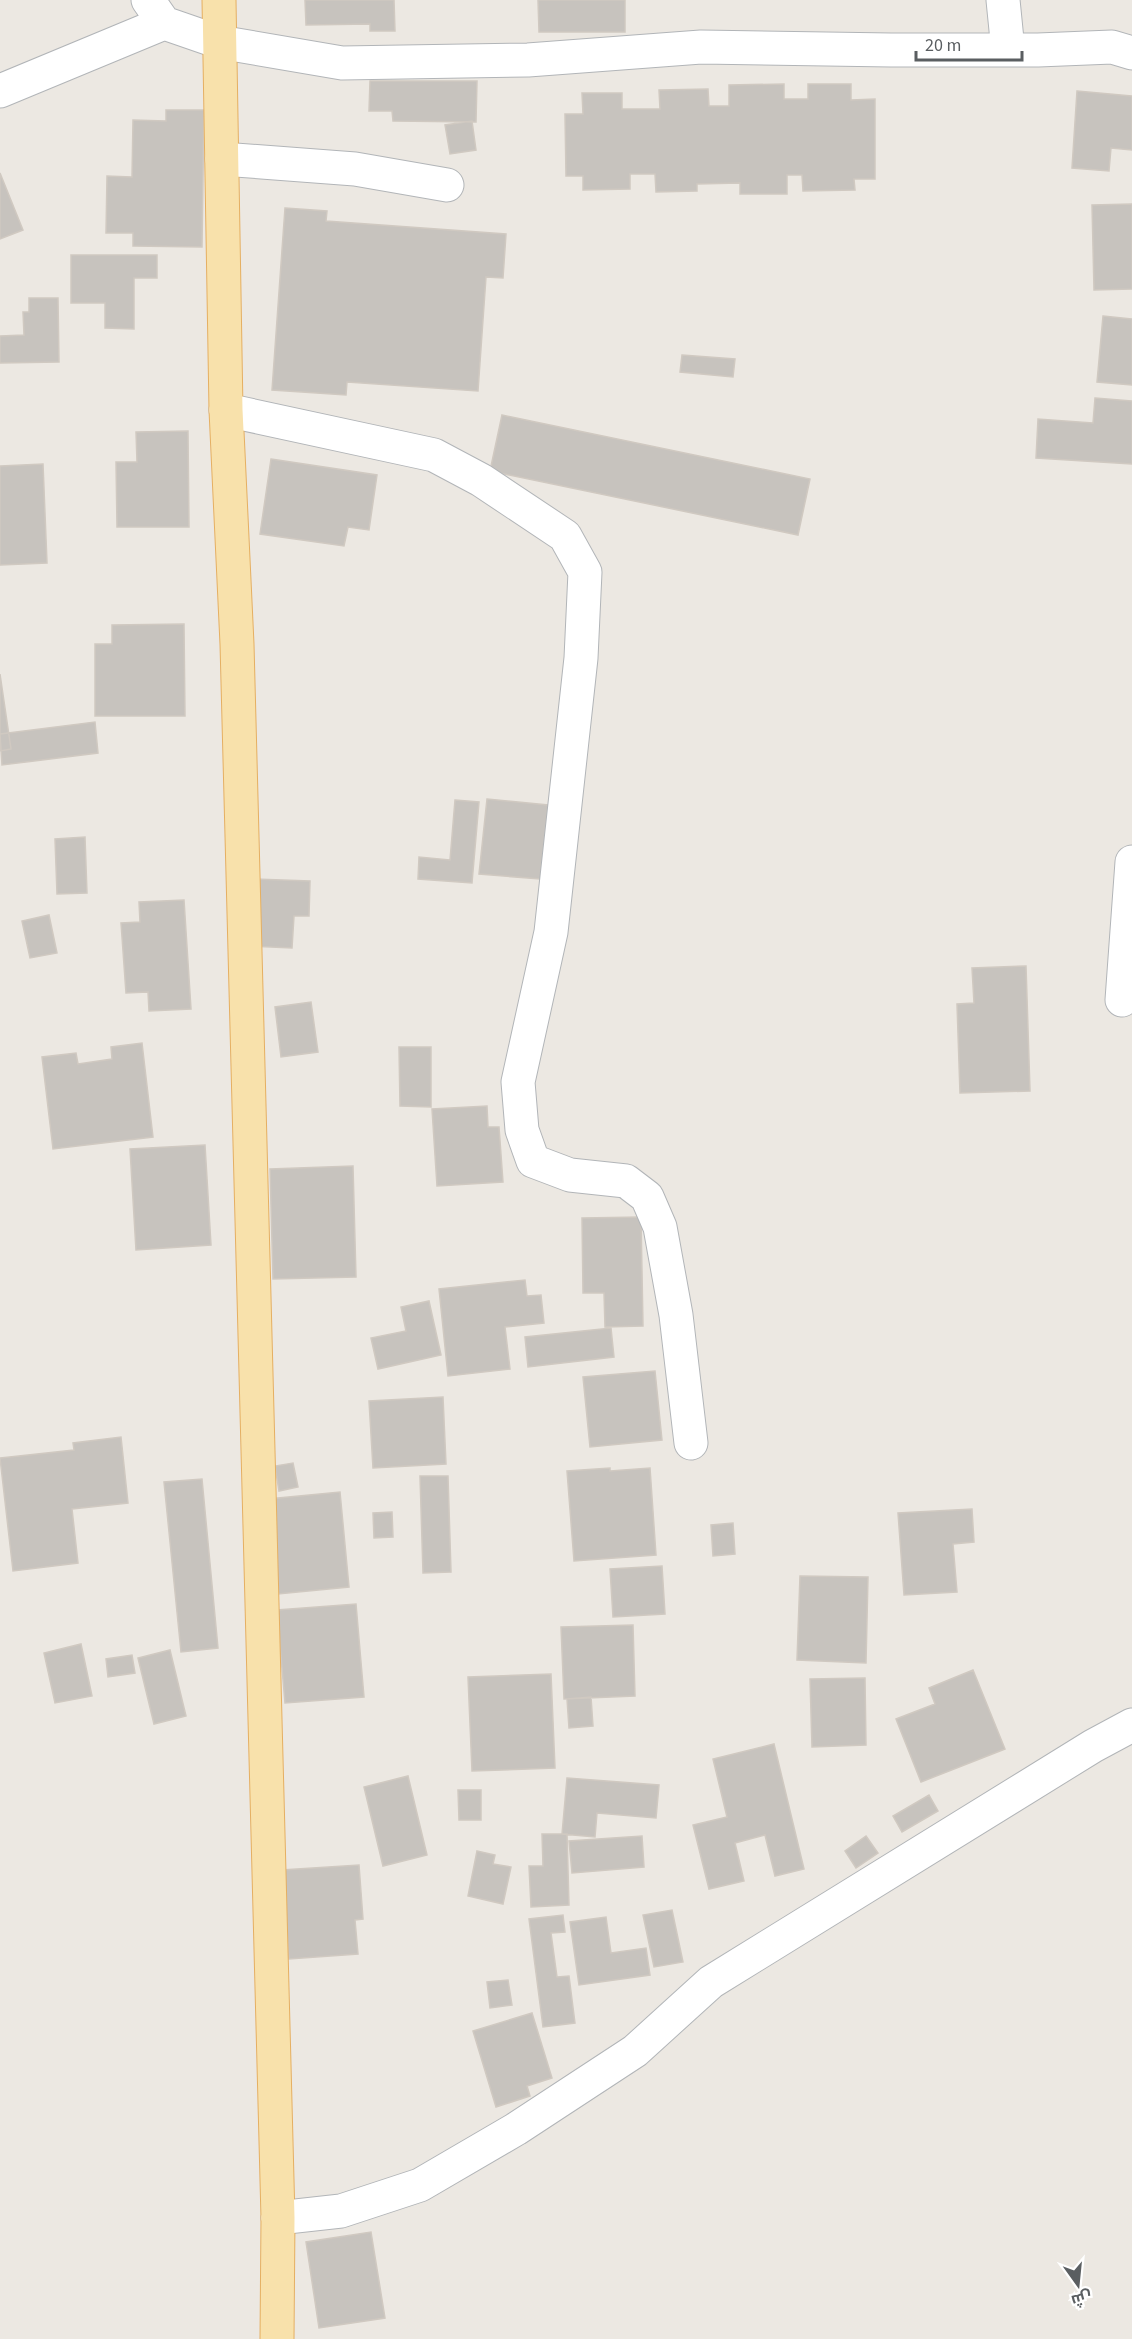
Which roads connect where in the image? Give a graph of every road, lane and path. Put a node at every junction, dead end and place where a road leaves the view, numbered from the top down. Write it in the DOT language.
graph roads {
  1 [pos="219,0"];
  2 [pos="1003,0"];
  3 [pos="156,11"];
  4 [pos="219,42"];
  5 [pos="1008,50"];
  6 [pos="1132,53"];
  7 [pos="0,91"];
  8 [pos="222,159"];
  9 [pos="447,185"];
  10 [pos="226,410"];
  11 [pos="1132,862"];
  12 [pos="1122,1000"];
  13 [pos="691,1443"];
  14 [pos="1132,1725"];
  15 [pos="278,2218"];
  16 [pos="277,2339"];
  1 -- 4 [label="main road"];
  2 -- 5 [label="street"];
  3 -- 4 [label="street"];
  3 -- 7 [label="street"];
  4 -- 5 [label="street"];
  4 -- 8 [label="main road"];
  5 -- 6 [label="street"];
  8 -- 9 [label="street"];
  8 -- 10 [label="main road"];
  10 -- 13 [label="street"];
  10 -- 15 [label="main road"];
  11 -- 12 [label="street"];
  14 -- 15 [label="street"];
  15 -- 16 [label="main road"];
}
